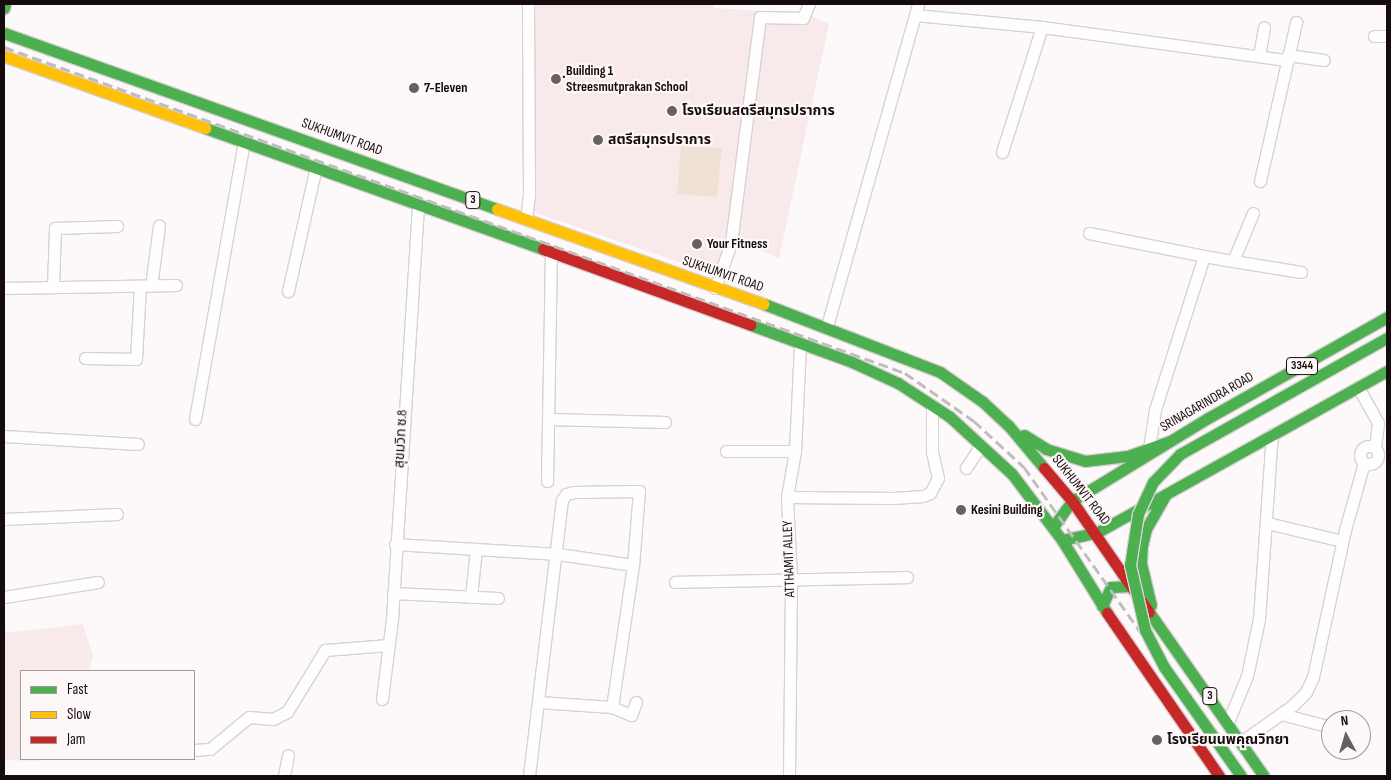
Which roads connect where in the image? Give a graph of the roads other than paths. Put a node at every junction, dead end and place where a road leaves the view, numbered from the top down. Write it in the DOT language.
graph roads {
  1 [pos="5,4"];
  2 [pos="528,4"];
  3 [pos="809,4"];
  4 [pos="4,8"];
  5 [pos="916,9"];
  6 [pos="1296,22"];
  7 [pos="1042,27"];
  8 [pos="1264,27"];
  9 [pos="4,33"];
  10 [pos="1374,36"];
  11 [pos="1387,36"];
  12 [pos="4,56"];
  13 [pos="1258,56"];
  14 [pos="1287,58"];
  15 [pos="1324,60"];
  16 [pos="244,141"];
  17 [pos="1002,152"];
  18 [pos="316,167"];
  19 [pos="1260,181"];
  20 [pos="418,204"];
  21 [pos="1253,213"];
  22 [pos="526,219"];
  23 [pos="117,226"];
  24 [pos="159,226"];
  25 [pos="1089,233"];
  26 [pos="551,252"];
  27 [pos="1204,256"];
  28 [pos="1233,261"];
  29 [pos="1301,272"];
  30 [pos="53,286"];
  31 [pos="145,286"];
  32 [pos="176,286"];
  33 [pos="4,288"];
  34 [pos="715,288"];
  35 [pos="288,291"];
  36 [pos="1387,317"];
  37 [pos="827,326"];
  38 [pos="1387,338"];
  39 [pos="800,343"];
  40 [pos="85,358"];
  41 [pos="1387,371"];
  42 [pos="1358,387"];
  43 [pos="932,404"];
  44 [pos="1216,414"];
  45 [pos="195,419"];
  46 [pos="550,419"];
  47 [pos="665,422"];
  48 [pos="1008,425"];
  49 [pos="1272,434"];
  50 [pos="4,436"];
  51 [pos="1170,440"];
  52 [pos="138,444"];
  53 [pos="980,444"];
  54 [pos="1149,448"];
  55 [pos="726,451"];
  56 [pos="795,451"];
  57 [pos="1232,456"];
  58 [pos="966,468"];
  59 [pos="548,481"];
  60 [pos="1166,494"];
  61 [pos="787,497"];
  62 [pos="1072,501"];
  63 [pos="117,514"];
  64 [pos="4,519"];
  65 [pos="1267,523"];
  66 [pos="1053,527"];
  67 [pos="1096,533"];
  68 [pos="1062,540"];
  69 [pos="1342,541"];
  70 [pos="395,544"];
  71 [pos="476,549"];
  72 [pos="558,554"];
  73 [pos="633,565"];
  74 [pos="907,577"];
  75 [pos="791,578"];
  76 [pos="98,582"];
  77 [pos="675,582"];
  78 [pos="1132,586"];
  79 [pos="393,593"];
  80 [pos="4,597"];
  81 [pos="471,597"];
  82 [pos="498,598"];
  83 [pos="1102,606"];
  84 [pos="1154,616"];
  85 [pos="388,645"];
  86 [pos="382,699"];
  87 [pos="538,702"];
  88 [pos="636,702"];
  89 [pos="612,707"];
  90 [pos="1281,714"];
  91 [pos="1228,722"];
  92 [pos="1321,724"];
  93 [pos="1240,742"];
  94 [pos="195,750"];
  95 [pos="288,755"];
  96 [pos="284,776"];
  97 [pos="529,776"];
  98 [pos="789,776"];
  99 [pos="1219,776"];
  100 [pos="1241,776"];
  101 [pos="1264,776"];
  1 -- 4 [label="main road"];
  2 -- 22 [label="street"];
  3 -- 34 [label="street"];
  5 -- 7 [label="street"];
  5 -- 37 [label="street"];
  6 -- 14 [label="street"];
  7 -- 13 [label="street"];
  7 -- 17 [label="street"];
  8 -- 13 [label="street"];
  9 -- 22 [label="main road, SUKHUMVIT ROAD / 3"];
  10 -- 11 [label="street"];
  12 -- 16 [label="main road, 3"];
  13 -- 14 [label="street"];
  14 -- 15 [label="street"];
  14 -- 19 [label="street"];
  16 -- 18 [label="main road, 3"];
  16 -- 45 [label="street"];
  18 -- 20 [label="main road, 3"];
  18 -- 35 [label="street"];
  20 -- 26 [label="main road, 3"];
  20 -- 70 [label="street, สุขมวิท ซ.8"];
  21 -- 28 [label="street"];
  22 -- 34 [label="main road, SUKHUMVIT ROAD / 3"];
  23 -- 30 [label="street"];
  24 -- 31 [label="street"];
  25 -- 27 [label="street"];
  26 -- 39 [label="main road, 3"];
  26 -- 46 [label="street"];
  27 -- 28 [label="street"];
  27 -- 54 [label="street"];
  28 -- 29 [label="street"];
  30 -- 31 [label="street"];
  30 -- 33 [label="street"];
  31 -- 32 [label="street"];
  31 -- 40 [label="street"];
  34 -- 37 [label="main road, SUKHUMVIT ROAD / 3"];
  36 -- 44 [label="main road, SRINAGARINDRA ROAD / 3344"];
  37 -- 48 [label="main road, SUKHUMVIT ROAD / 3"];
  38 -- 100 [label="main road, bridge"];
  39 -- 43 [label="main road, 3"];
  39 -- 56 [label="street, ATTHAMIT ALLEY"];
  41 -- 42 [label="main road"];
  42 -- 49 [label="main road"];
  42 -- 69 [label="street"];
  43 -- 53 [label="main road, 3"];
  43 -- 61 [label="street"];
  44 -- 51 [label="main road, SRINAGARINDRA ROAD / 3344"];
  44 -- 57 [label="main road"];
  46 -- 47 [label="street"];
  46 -- 59 [label="street"];
  48 -- 53 [label="main road"];
  48 -- 54 [label="main road"];
  48 -- 62 [label="main road, SUKHUMVIT ROAD / 3"];
  49 -- 57 [label="main road"];
  49 -- 65 [label="street"];
  50 -- 52 [label="street"];
  51 -- 54 [label="main road"];
  51 -- 62 [label="main road, SRINAGARINDRA ROAD / 3344"];
  53 -- 58 [label="street"];
  53 -- 66 [label="main road, 3"];
  55 -- 56 [label="street"];
  56 -- 61 [label="street, ATTHAMIT ALLEY"];
  57 -- 60 [label="main road"];
  60 -- 67 [label="main road"];
  60 -- 84 [label="main road"];
  61 -- 75 [label="street, ATTHAMIT ALLEY"];
  62 -- 66 [label="main road, SRINAGARINDRA ROAD / 3344"];
  62 -- 67 [label="main road, SUKHUMVIT ROAD / 3"];
  63 -- 64 [label="street"];
  65 -- 69 [label="street"];
  65 -- 91 [label="street"];
  66 -- 68 [label="main road, 3"];
  67 -- 68 [label="main road"];
  67 -- 78 [label="main road, SUKHUMVIT ROAD / 3"];
  68 -- 83 [label="main road, 3"];
  69 -- 90 [label="street"];
  70 -- 71 [label="street"];
  70 -- 79 [label="street, สุขมวิท ซ.8"];
  71 -- 72 [label="street"];
  71 -- 81 [label="street"];
  72 -- 73 [label="street"];
  72 -- 73 [label="street"];
  72 -- 87 [label="street"];
  73 -- 89 [label="street"];
  74 -- 75 [label="street"];
  75 -- 77 [label="street"];
  75 -- 98 [label="street, ATTHAMIT ALLEY"];
  76 -- 80 [label="street"];
  78 -- 83 [label="main road"];
  78 -- 84 [label="main road, SUKHUMVIT ROAD / 3"];
  79 -- 81 [label="street"];
  79 -- 85 [label="street, สุขมวิท ซ.8"];
  81 -- 82 [label="street"];
  83 -- 99 [label="main road, 3"];
  84 -- 91 [label="main road, SUKHUMVIT ROAD / 3"];
  85 -- 86 [label="street, สุขมวิท ซ.8"];
  85 -- 94 [label="street"];
  87 -- 89 [label="street"];
  87 -- 97 [label="street"];
  88 -- 89 [label="street"];
  90 -- 92 [label="street"];
  90 -- 93 [label="street"];
  91 -- 93 [label="main road, SUKHUMVIT ROAD / 3"];
  93 -- 101 [label="main road, SUKHUMVIT ROAD / 3"];
  95 -- 96 [label="street"];
}
